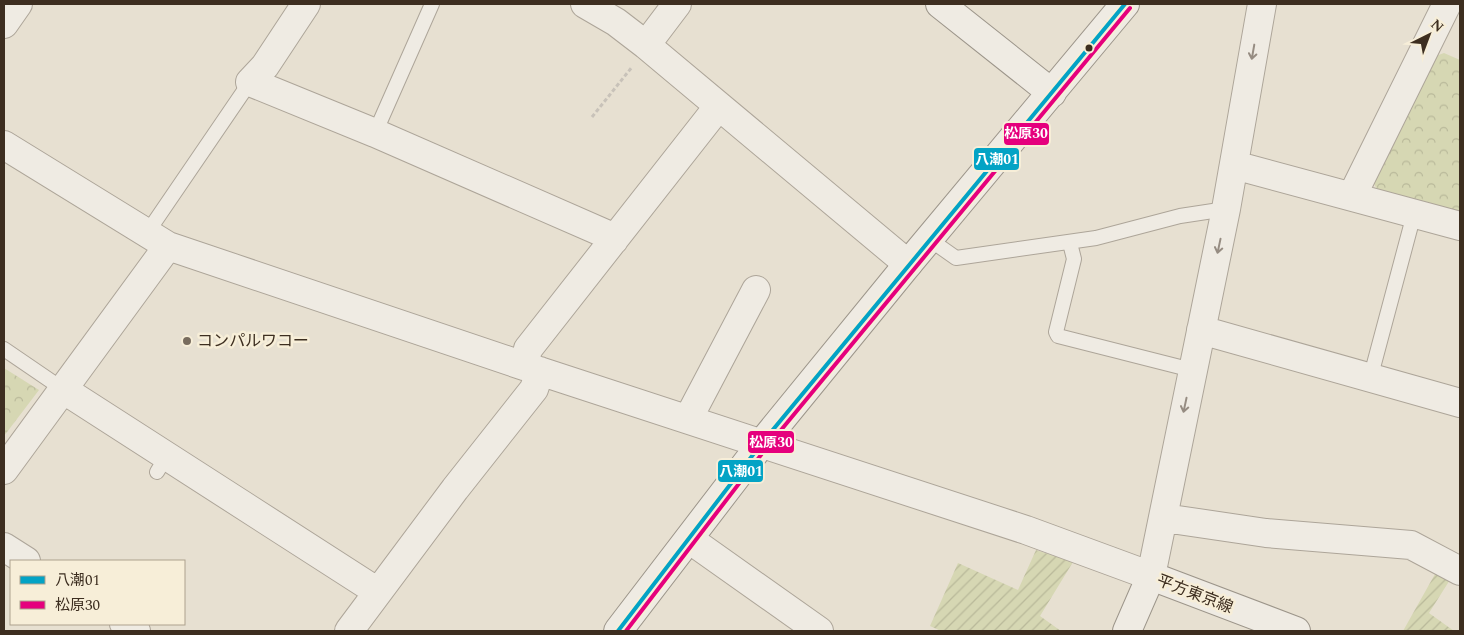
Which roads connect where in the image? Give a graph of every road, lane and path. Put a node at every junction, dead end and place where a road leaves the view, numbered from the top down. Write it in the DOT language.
graph roads {
  1 [pos="18,4"];
  2 [pos="306,4"];
  3 [pos="432,4"];
  4 [pos="585,4"];
  5 [pos="677,4"];
  6 [pos="940,4"];
  7 [pos="1125,4"];
  8 [pos="1262,4"];
  9 [pos="1447,4"];
  10 [pos="4,24"];
  11 [pos="646,45"];
  12 [pos="250,82"];
  13 [pos="1052,93"];
  14 [pos="718,107"];
  15 [pos="592,116"];
  16 [pos="375,133"];
  17 [pos="4,145"];
  18 [pos="1234,164"];
  19 [pos="1352,196"];
  20 [pos="1226,209"];
  21 [pos="1414,214"];
  22 [pos="1460,226"];
  23 [pos="929,239"];
  24 [pos="157,240"];
  25 [pos="614,240"];
  26 [pos="1070,243"];
  27 [pos="908,264"];
  28 [pos="756,290"];
  29 [pos="1201,330"];
  30 [pos="4,349"];
  31 [pos="532,369"];
  32 [pos="1192,370"];
  33 [pos="1370,379"];
  34 [pos="64,390"];
  35 [pos="1460,403"];
  36 [pos="688,418"];
  37 [pos="762,442"];
  38 [pos="4,470"];
  39 [pos="1164,518"];
  40 [pos="689,539"];
  41 [pos="4,547"];
  42 [pos="24,560"];
  43 [pos="1460,570"];
  44 [pos="1151,576"];
  45 [pos="378,592"];
  46 [pos="350,631"];
  47 [pos="618,631"];
  48 [pos="819,631"];
  49 [pos="1127,631"];
  50 [pos="1296,631"];
  1 -- 10 [label="street"];
  2 -- 12 [label="street"];
  3 -- 16 [label="lane"];
  4 -- 11 [label="street"];
  5 -- 11 [label="street"];
  6 -- 13 [label="street"];
  7 -- 13 [label="street"];
  8 -- 18 [label="street, one-way"];
  9 -- 19 [label="street"];
  11 -- 14 [label="street"];
  11 -- 15 [label="path"];
  12 -- 16 [label="street"];
  12 -- 24 [label="lane"];
  13 -- 23 [label="street"];
  14 -- 25 [label="street"];
  14 -- 27 [label="street"];
  16 -- 25 [label="street"];
  17 -- 24 [label="street"];
  18 -- 19 [label="street"];
  18 -- 20 [label="street"];
  19 -- 21 [label="street"];
  20 -- 26 [label="lane"];
  20 -- 29 [label="street, one-way"];
  21 -- 22 [label="street"];
  21 -- 33 [label="lane"];
  23 -- 26 [label="lane"];
  23 -- 27 [label="street"];
  24 -- 31 [label="street"];
  24 -- 34 [label="street"];
  25 -- 31 [label="street"];
  26 -- 32 [label="lane"];
  27 -- 37 [label="street"];
  28 -- 36 [label="street"];
  29 -- 32 [label="street"];
  29 -- 33 [label="street"];
  30 -- 34 [label="lane"];
  31 -- 36 [label="street"];
  31 -- 45 [label="street"];
  32 -- 39 [label="street, one-way"];
  33 -- 35 [label="street"];
  34 -- 38 [label="street"];
  34 -- 45 [label="street"];
  36 -- 37 [label="street"];
  37 -- 40 [label="street"];
  37 -- 44 [label="street"];
  39 -- 43 [label="street"];
  39 -- 44 [label="street"];
  40 -- 47 [label="street"];
  40 -- 48 [label="street"];
  41 -- 42 [label="street"];
  44 -- 49 [label="street, 平方東京線"];
  44 -- 50 [label="street, 平方東京線"];
  45 -- 46 [label="street"];
}
